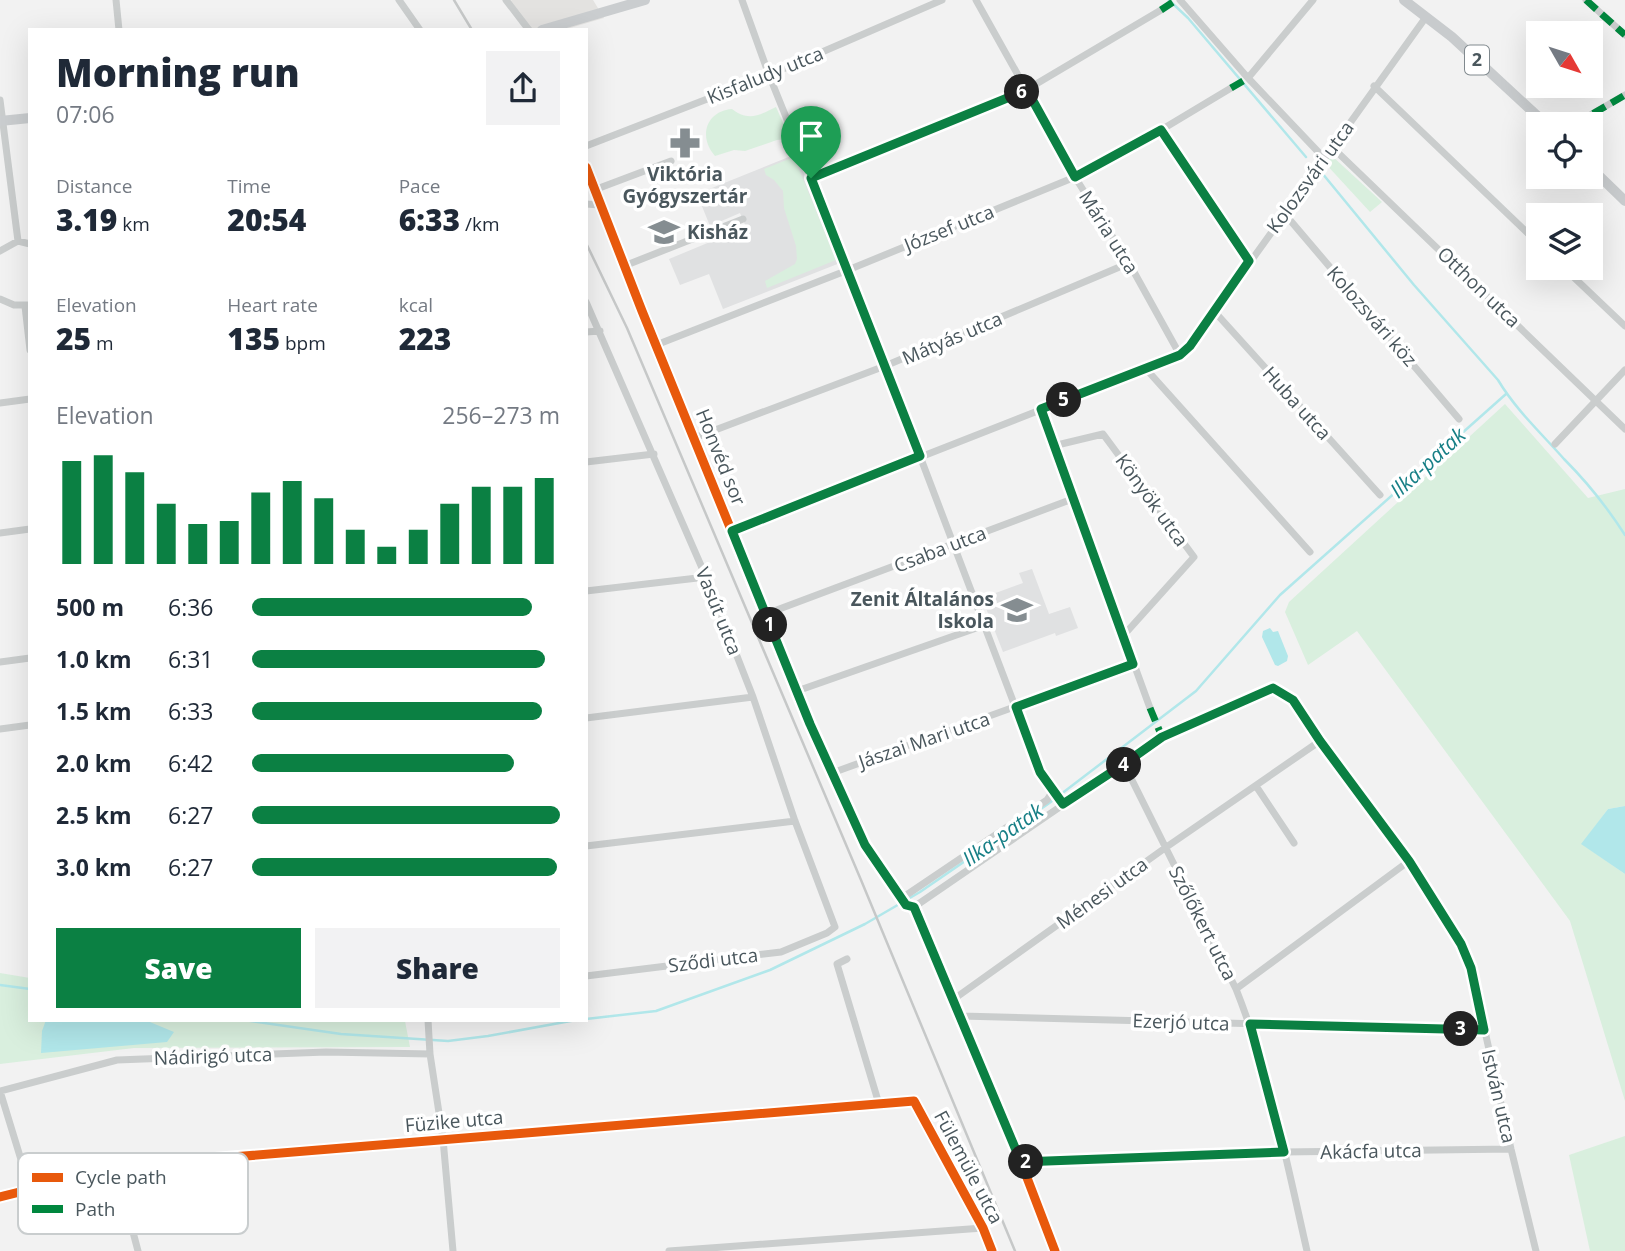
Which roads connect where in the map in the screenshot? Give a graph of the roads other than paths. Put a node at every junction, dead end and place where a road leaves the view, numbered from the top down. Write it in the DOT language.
graph roads {
  1 [pos="116,0"];
  2 [pos="400,0"];
  3 [pos="506,0"];
  4 [pos="742,0"];
  5 [pos="942,0"];
  6 [pos="976,0"];
  7 [pos="1180,0"];
  8 [pos="1313,0"];
  9 [pos="1404,0"];
  10 [pos="1586,0"];
  11 [pos="640,1"];
  12 [pos="1161,10"];
  13 [pos="1426,17"];
  14 [pos="119,28"];
  15 [pos="419,28"];
  16 [pos="527,28"];
  17 [pos="549,28"];
  18 [pos="1625,36"];
  19 [pos="769,75"];
  20 [pos="1248,78"];
  21 [pos="1374,86"];
  22 [pos="1231,88"];
  23 [pos="1027,90"];
  24 [pos="1625,95"];
  25 [pos="0,100"];
  26 [pos="1533,112"];
  27 [pos="1596,112"];
  28 [pos="28,118"];
  29 [pos="1,121"];
  30 [pos="1161,130"];
  31 [pos="588,145"];
  32 [pos="1332,147"];
  33 [pos="671,161"];
  34 [pos="1321,161"];
  35 [pos="588,173"];
  36 [pos="1075,177"];
  37 [pos="811,178"];
  38 [pos="1603,180"];
  39 [pos="594,190"];
  40 [pos="1625,201"];
  41 [pos="588,204"];
  42 [pos="600,205"];
  43 [pos="1284,213"];
  44 [pos="743,219"];
  45 [pos="1526,232"];
  46 [pos="18,241"];
  47 [pos="28,244"];
  48 [pos="0,251"];
  49 [pos="1249,261"];
  50 [pos="1129,263"];
  51 [pos="624,266"];
  52 [pos="848,270"];
  53 [pos="1577,280"];
  54 [pos="0,299"];
  55 [pos="27,305"];
  56 [pos="588,306"];
  57 [pos="1214,311"];
  58 [pos="1625,326"];
  59 [pos="600,331"];
  60 [pos="588,332"];
  61 [pos="656,345"];
  62 [pos="1180,355"];
  63 [pos="886,366"];
  64 [pos="1147,370"];
  65 [pos="1625,370"];
  66 [pos="28,399"];
  67 [pos="1597,400"];
  68 [pos="0,403"];
  69 [pos="1041,409"];
  70 [pos="1460,419"];
  71 [pos="1625,429"];
  72 [pos="694,438"];
  73 [pos="1555,444"];
  74 [pos="1054,446"];
  75 [pos="654,454"];
  76 [pos="920,456"];
  77 [pos="588,462"];
  78 [pos="1380,495"];
  79 [pos="1075,498"];
  80 [pos="28,529"];
  81 [pos="732,531"];
  82 [pos="0,533"];
  83 [pos="954,543"];
  84 [pos="1310,552"];
  85 [pos="706,577"];
  86 [pos="588,591"];
  87 [pos="766,614"];
  88 [pos="985,625"];
  89 [pos="1124,636"];
  90 [pos="28,658"];
  91 [pos="0,662"];
  92 [pos="1133,664"];
  93 [pos="797,691"];
  94 [pos="753,697"];
  95 [pos="1016,707"];
  96 [pos="1150,708"];
  97 [pos="588,718"];
  98 [pos="28,725"];
  99 [pos="0,729"];
  100 [pos="1320,741"];
  101 [pos="1124,764"];
  102 [pos="832,773"];
  103 [pos="1256,786"];
  104 [pos="1053,792"];
  105 [pos="1061,803"];
  106 [pos="795,821"];
  107 [pos="1294,843"];
  108 [pos="588,846"];
  109 [pos="1165,848"];
  110 [pos="1409,861"];
  111 [pos="906,902"];
  112 [pos="835,927"];
  113 [pos="847,959"];
  114 [pos="588,976"];
  115 [pos="1236,989"];
  116 [pos="954,999"];
  117 [pos="961,1016"];
  118 [pos="428,1022"];
  119 [pos="1250,1024"];
  120 [pos="1484,1030"];
  121 [pos="430,1054"];
  122 [pos="0,1091"];
  123 [pos="914,1101"];
  124 [pos="879,1104"];
  125 [pos="443,1139"];
  126 [pos="1511,1149"];
  127 [pos="1284,1152"];
  128 [pos="19,1153"];
  129 [pos="248,1156"];
  130 [pos="1021,1162"];
  131 [pos="18,1192"];
  132 [pos="0,1196"];
  133 [pos="983,1228"];
  134 [pos="133,1234"];
  135 [pos="138,1251"];
  136 [pos="453,1251"];
  137 [pos="669,1251"];
  138 [pos="992,1251"];
  139 [pos="1055,1251"];
  140 [pos="1307,1251"];
  141 [pos="1536,1251"];
  1 -- 14 [label="street"];
  2 -- 15 [label="street"];
  3 -- 16 [label="street"];
  4 -- 19 [label="street"];
  5 -- 19 [label="street, Kisfaludy utca"];
  6 -- 23 [label="street, Mária utca"];
  7 -- 20 [label="street"];
  8 -- 20 [label="street"];
  9 -- 13 [label="main road, 2"];
  10 -- 18 [label="street"];
  11 -- 17 [label="street"];
  12 -- 23 [label="street"];
  13 -- 21 [label="street, Kolozsvári utca"];
  13 -- 26 [label="main road, 2"];
  19 -- 31 [label="street, Kisfaludy utca"];
  19 -- 37 [label="street"];
  20 -- 34 [label="street"];
  21 -- 32 [label="street, Kolozsvári utca"];
  21 -- 45 [label="street"];
  22 -- 30 [label="street, József utca"];
  23 -- 36 [label="street, Mária utca"];
  23 -- 37 [label="street"];
  24 -- 27 [label="street"];
  25 -- 29 [label="street"];
  28 -- 29 [label="street"];
  29 -- 46 [label="street"];
  30 -- 36 [label="street, József utca"];
  30 -- 49 [label="street"];
  32 -- 34 [label="street, Kolozsvári utca"];
  32 -- 67 [label="street, Otthon utca"];
  33 -- 39 [label="street"];
  34 -- 43 [label="street, Kolozsvári utca"];
  35 -- 39 [label="street, Honvéd sor"];
  36 -- 50 [label="street, Mária utca"];
  36 -- 52 [label="street, József utca"];
  37 -- 52 [label="street"];
  38 -- 40 [label="main road"];
  39 -- 42 [label="street, Honvéd sor"];
  41 -- 42 [label="street"];
  42 -- 51 [label="street, Honvéd sor"];
  43 -- 49 [label="street, Kolozsvári utca"];
  43 -- 70 [label="street, Kolozsvári köz"];
  44 -- 51 [label="street"];
  46 -- 47 [label="street"];
  46 -- 48 [label="street"];
  49 -- 57 [label="street, Kolozsvári utca"];
  50 -- 62 [label="street, Mária utca"];
  50 -- 63 [label="street, Mátyás utca"];
  51 -- 61 [label="street, Honvéd sor"];
  52 -- 61 [label="street, József utca"];
  52 -- 63 [label="street"];
  53 -- 58 [label="street"];
  54 -- 55 [label="street"];
  56 -- 59 [label="street, Vasút utca"];
  57 -- 62 [label="street, Kolozsvári utca"];
  57 -- 78 [label="street, Huba utca"];
  59 -- 60 [label="street"];
  59 -- 75 [label="street, Vasút utca"];
  61 -- 72 [label="street, Honvéd sor"];
  62 -- 64 [label="street, Kolozsvári utca"];
  63 -- 72 [label="street, Mátyás utca"];
  63 -- 76 [label="street"];
  64 -- 69 [label="street, Kolozsvári utca"];
  64 -- 84 [label="street"];
  65 -- 67 [label="street"];
  66 -- 68 [label="street"];
  67 -- 71 [label="street, Otthon utca"];
  67 -- 73 [label="street"];
  69 -- 74 [label="street"];
  69 -- 76 [label="street, Kolozsvári utca"];
  72 -- 81 [label="street, Honvéd sor"];
  74 -- 79 [label="street"];
  74 -- 89 [label="street, Könyök utca"];
  75 -- 77 [label="street"];
  75 -- 85 [label="street, Vasút utca"];
  76 -- 81 [label="street, Kolozsvári utca"];
  76 -- 83 [label="street"];
  79 -- 83 [label="street, Csaba utca"];
  79 -- 89 [label="street"];
  80 -- 82 [label="street"];
  81 -- 87 [label="street, Honvéd sor"];
  83 -- 87 [label="street, Csaba utca"];
  83 -- 88 [label="street"];
  85 -- 86 [label="street"];
  85 -- 94 [label="street, Vasút utca"];
  87 -- 93 [label="street, Honvéd sor"];
  88 -- 93 [label="street"];
  88 -- 95 [label="street"];
  89 -- 92 [label="street"];
  90 -- 91 [label="street"];
  92 -- 95 [label="street, Jászai Mari utca"];
  92 -- 96 [label="street"];
  93 -- 102 [label="street, Honvéd sor"];
  94 -- 97 [label="street"];
  94 -- 106 [label="street, Vasút utca"];
  95 -- 102 [label="street, Jászai Mari utca"];
  95 -- 104 [label="street"];
  98 -- 99 [label="street"];
  100 -- 101 [label="street, István utca"];
  100 -- 103 [label="street, Ménesi utca"];
  100 -- 110 [label="street, István utca"];
  101 -- 105 [label="street"];
  101 -- 109 [label="street, Szőlőkert utca"];
  102 -- 111 [label="street, Honvéd sor"];
  103 -- 107 [label="street"];
  103 -- 109 [label="street, Ménesi utca"];
  104 -- 105 [label="street"];
  104 -- 111 [label="street"];
  105 -- 111 [label="street"];
  106 -- 108 [label="street"];
  106 -- 112 [label="street, Vasút utca"];
  109 -- 115 [label="street, Szőlőkert utca"];
  109 -- 116 [label="street, Ménesi utca"];
  110 -- 115 [label="street"];
  110 -- 120 [label="street, István utca"];
  111 -- 116 [label="street, Honvéd sor"];
  112 -- 114 [label="street, Sződi utca"];
  113 -- 124 [label="street"];
  115 -- 119 [label="street, Szőlőkert utca"];
  116 -- 117 [label="street, Honvéd sor"];
  117 -- 119 [label="street, Ezerjó utca"];
  117 -- 130 [label="street, Honvéd sor"];
  118 -- 121 [label="street"];
  119 -- 120 [label="street, Ezerjó utca"];
  119 -- 127 [label="street, Szőlőkert utca"];
  120 -- 126 [label="street, István utca"];
  121 -- 122 [label="street, Nádirigó utca"];
  121 -- 125 [label="street"];
  122 -- 128 [label="street, Nádirigó utca"];
  123 -- 124 [label="street, Füzike utca"];
  123 -- 133 [label="street, Fülemüle utca"];
  124 -- 125 [label="street, Füzike utca"];
  125 -- 129 [label="street, Füzike utca"];
  125 -- 136 [label="street"];
  126 -- 127 [label="street, Akácfa utca"];
  126 -- 141 [label="street, István utca"];
  127 -- 130 [label="street, Akácfa utca"];
  127 -- 140 [label="street, Szőlőkert utca"];
  130 -- 139 [label="street, Honvéd sor"];
  131 -- 132 [label="street, Füzike utca"];
  133 -- 137 [label="street"];
  133 -- 138 [label="street, Fülemüle utca"];
  134 -- 135 [label="street"];
}
